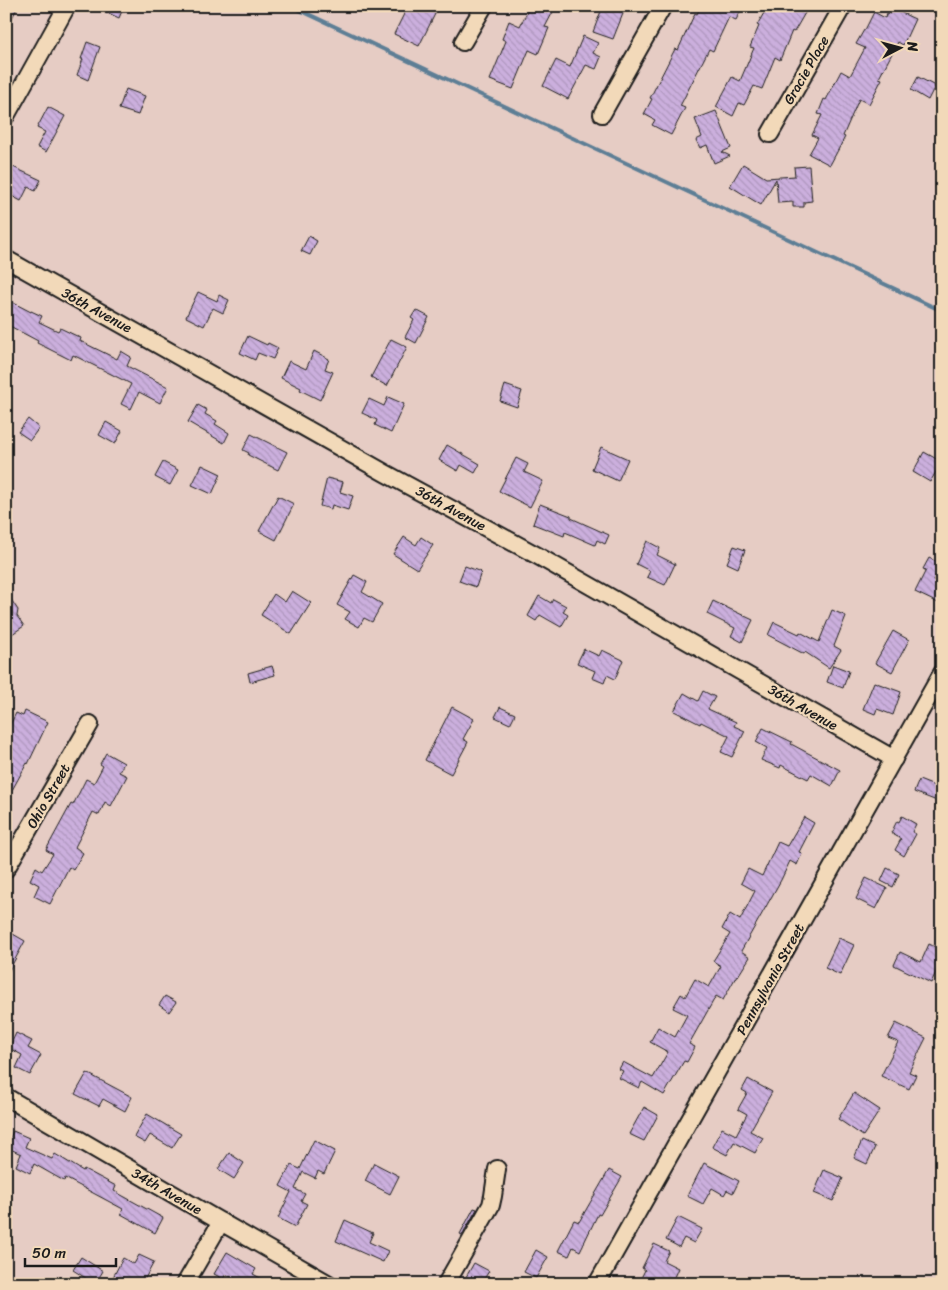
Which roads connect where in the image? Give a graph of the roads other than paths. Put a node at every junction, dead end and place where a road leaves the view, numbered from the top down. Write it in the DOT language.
graph roads {
  1 [pos="67,6"];
  2 [pos="484,6"];
  3 [pos="663,6"];
  4 [pos="843,6"];
  5 [pos="463,42"];
  6 [pos="602,114"];
  7 [pos="6,116"];
  8 [pos="770,134"];
  9 [pos="6,259"];
  10 [pos="942,673"];
  11 [pos="90,724"];
  12 [pos="894,759"];
  13 [pos="6,869"];
  14 [pos="6,1097"];
  15 [pos="497,1169"];
  16 [pos="221,1222"];
  17 [pos="600,1282"];
  18 [pos="185,1284"];
  19 [pos="329,1284"];
  20 [pos="446,1284"];
  1 -- 7 [label="street"];
  2 -- 5 [label="street"];
  3 -- 6 [label="street"];
  4 -- 8 [label="street, Gracie Place"];
  9 -- 12 [label="street, 36th Avenue"];
  10 -- 12 [label="street, Pennsylvania Street"];
  11 -- 13 [label="street, Ohio Street"];
  12 -- 17 [label="street, Pennsylvania Street"];
  14 -- 16 [label="street, 34th Avenue"];
  15 -- 20 [label="street"];
  16 -- 18 [label="street"];
  16 -- 19 [label="street, 34th Avenue"];
}
